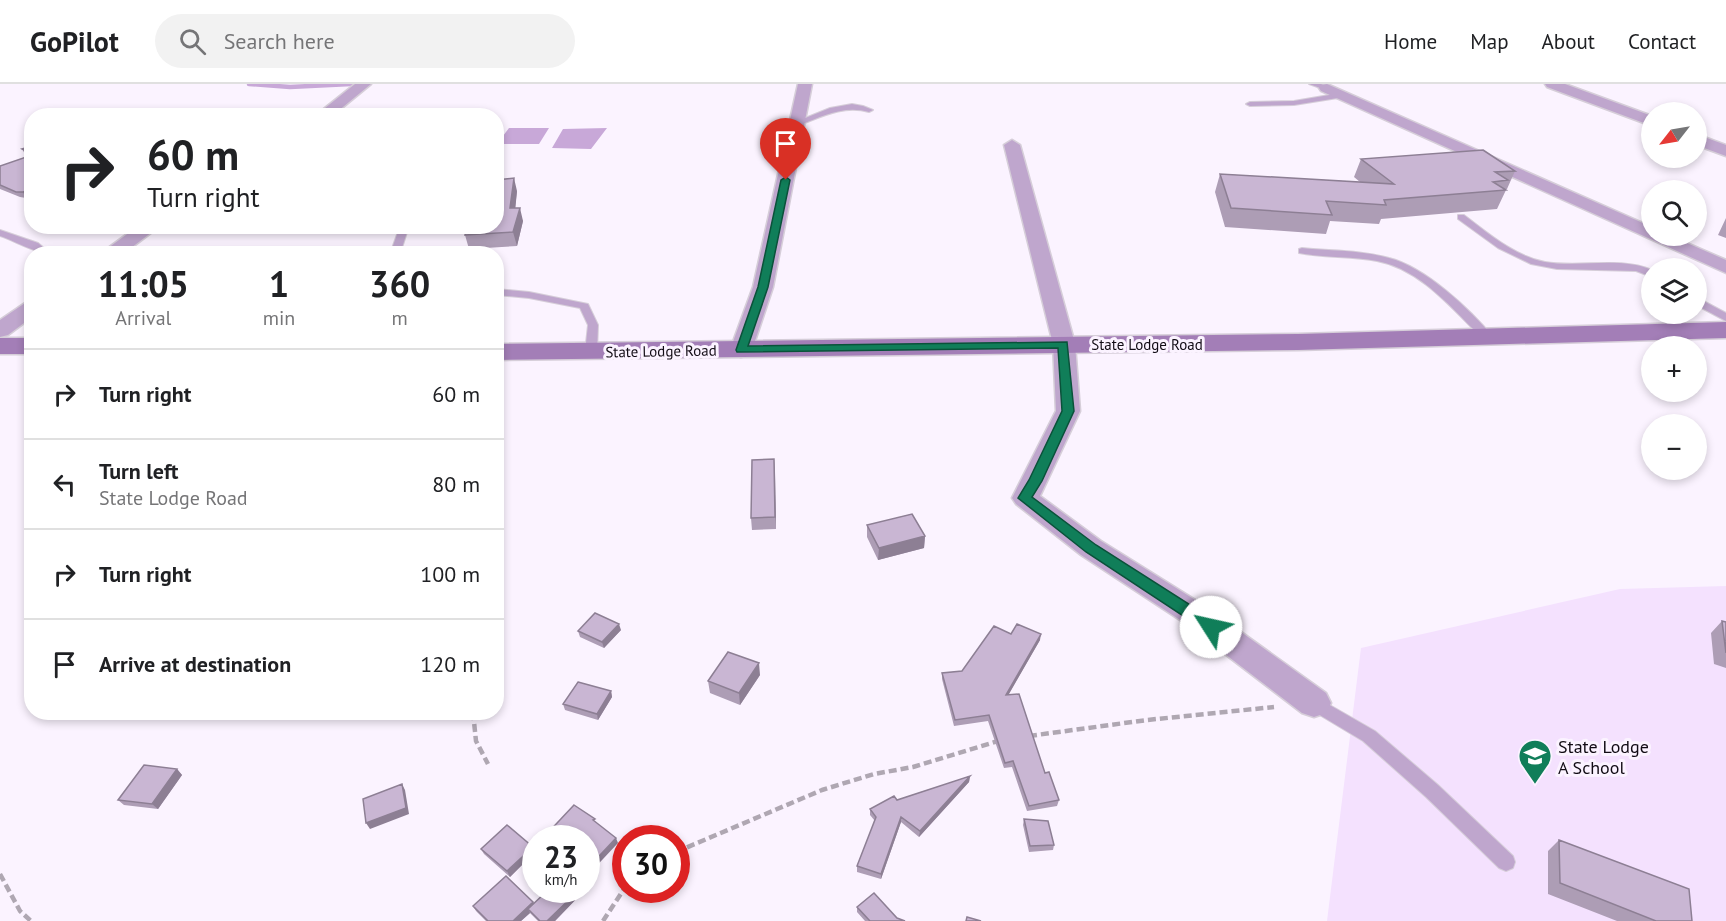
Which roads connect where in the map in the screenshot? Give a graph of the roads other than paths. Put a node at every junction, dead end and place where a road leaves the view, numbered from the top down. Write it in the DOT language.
graph roads {
  1 [pos="805,84"];
  2 [pos="1558,85"];
  3 [pos="362,86"];
  4 [pos="1327,89"];
  5 [pos="1250,104"];
  6 [pos="333,108"];
  7 [pos="869,110"];
  8 [pos="1641,117"];
  9 [pos="797,123"];
  10 [pos="1707,143"];
  11 [pos="1012,145"];
  12 [pos="1726,151"];
  13 [pos="1461,217"];
  14 [pos="1641,229"];
  15 [pos="0,233"];
  16 [pos="139,234"];
  17 [pos="36,246"];
  18 [pos="121,246"];
  19 [pos="1679,246"];
  20 [pos="1302,251"];
  21 [pos="1726,267"];
  22 [pos="1641,269"];
  23 [pos="504,293"];
  24 [pos="1707,307"];
  25 [pos="24,313"];
  26 [pos="1726,318"];
  27 [pos="0,330"];
  28 [pos="1726,330"];
  29 [pos="1488,338"];
  30 [pos="1064,344"];
  31 [pos="0,346"];
  32 [pos="24,346"];
  33 [pos="741,350"];
  34 [pos="504,352"];
  35 [pos="591,352"];
  36 [pos="1314,703"];
  37 [pos="1506,862"];
  1 -- 9 [label="street"];
  2 -- 8 [label="street"];
  3 -- 6 [label="street"];
  4 -- 5 [label="lane"];
  4 -- 14 [label="street"];
  7 -- 9 [label="lane"];
  9 -- 33 [label="street"];
  10 -- 12 [label="street"];
  11 -- 30 [label="street"];
  13 -- 22 [label="lane"];
  15 -- 17 [label="lane"];
  16 -- 18 [label="street"];
  19 -- 21 [label="street"];
  20 -- 29 [label="lane"];
  23 -- 35 [label="lane"];
  24 -- 26 [label="lane"];
  25 -- 27 [label="street"];
  28 -- 29 [label="street, State Lodge Road"];
  29 -- 30 [label="street, State Lodge Road"];
  30 -- 33 [label="street, State Lodge Road"];
  30 -- 36 [label="street"];
  31 -- 32 [label="street"];
  33 -- 35 [label="street, State Lodge Road"];
  34 -- 35 [label="street, State Lodge Road"];
  36 -- 37 [label="lane"];
}
